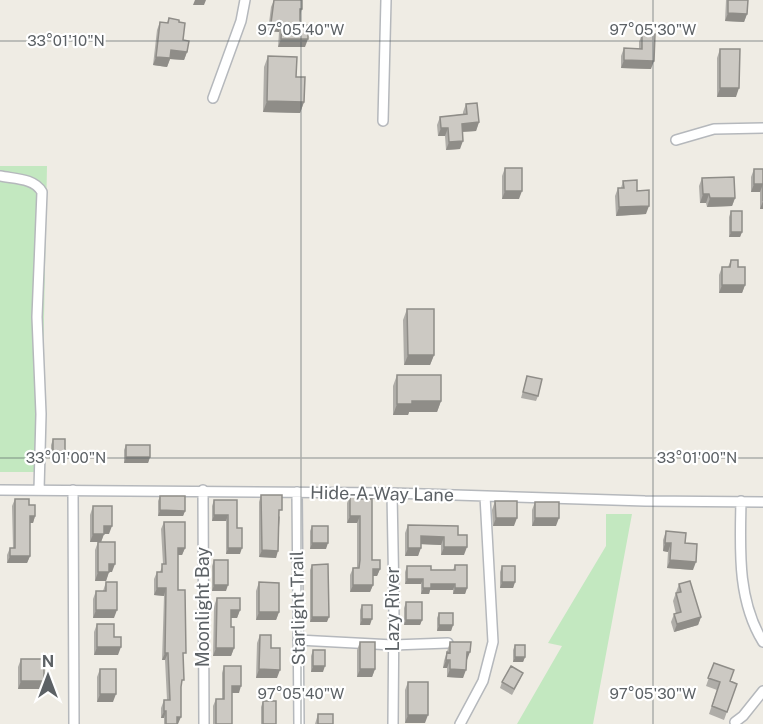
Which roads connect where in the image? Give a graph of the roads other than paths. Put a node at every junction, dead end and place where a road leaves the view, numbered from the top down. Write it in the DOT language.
graph roads {
  1 [pos="245,0"];
  2 [pos="386,0"];
  3 [pos="213,98"];
  4 [pos="383,121"];
  5 [pos="763,128"];
  6 [pos="676,141"];
  7 [pos="0,176"];
  8 [pos="0,490"];
  9 [pos="39,490"];
  10 [pos="73,490"];
  11 [pos="203,490"];
  12 [pos="297,492"];
  13 [pos="392,493"];
  14 [pos="485,496"];
  15 [pos="741,501"];
  16 [pos="763,502"];
  17 [pos="298,640"];
  18 [pos="763,642"];
  19 [pos="448,643"];
  20 [pos="393,645"];
  21 [pos="763,691"];
  22 [pos="735,722"];
  23 [pos="74,724"];
  24 [pos="204,724"];
  25 [pos="299,724"];
  26 [pos="393,724"];
  27 [pos="460,724"];
  1 -- 3 [label="street"];
  2 -- 4 [label="street"];
  5 -- 6 [label="street"];
  7 -- 9 [label="street"];
  8 -- 9 [label="street, Hide-A-Way Lane"];
  9 -- 10 [label="street, Hide-A-Way Lane"];
  10 -- 11 [label="street, Hide-A-Way Lane"];
  10 -- 23 [label="street"];
  11 -- 12 [label="street, Hide-A-Way Lane"];
  11 -- 24 [label="street, Moonlight Bay"];
  12 -- 13 [label="street, Hide-A-Way Lane"];
  12 -- 17 [label="street, Starlight Trail"];
  13 -- 14 [label="street, Hide-A-Way Lane"];
  13 -- 20 [label="street, Lazy River"];
  14 -- 15 [label="street, Hide-A-Way Lane"];
  14 -- 27 [label="street"];
  15 -- 16 [label="street, Hide-A-Way Lane"];
  15 -- 18 [label="street"];
  17 -- 20 [label="street"];
  17 -- 25 [label="street, Starlight Trail"];
  19 -- 20 [label="street"];
  20 -- 26 [label="street, Lazy River"];
  21 -- 22 [label="street"];
}
